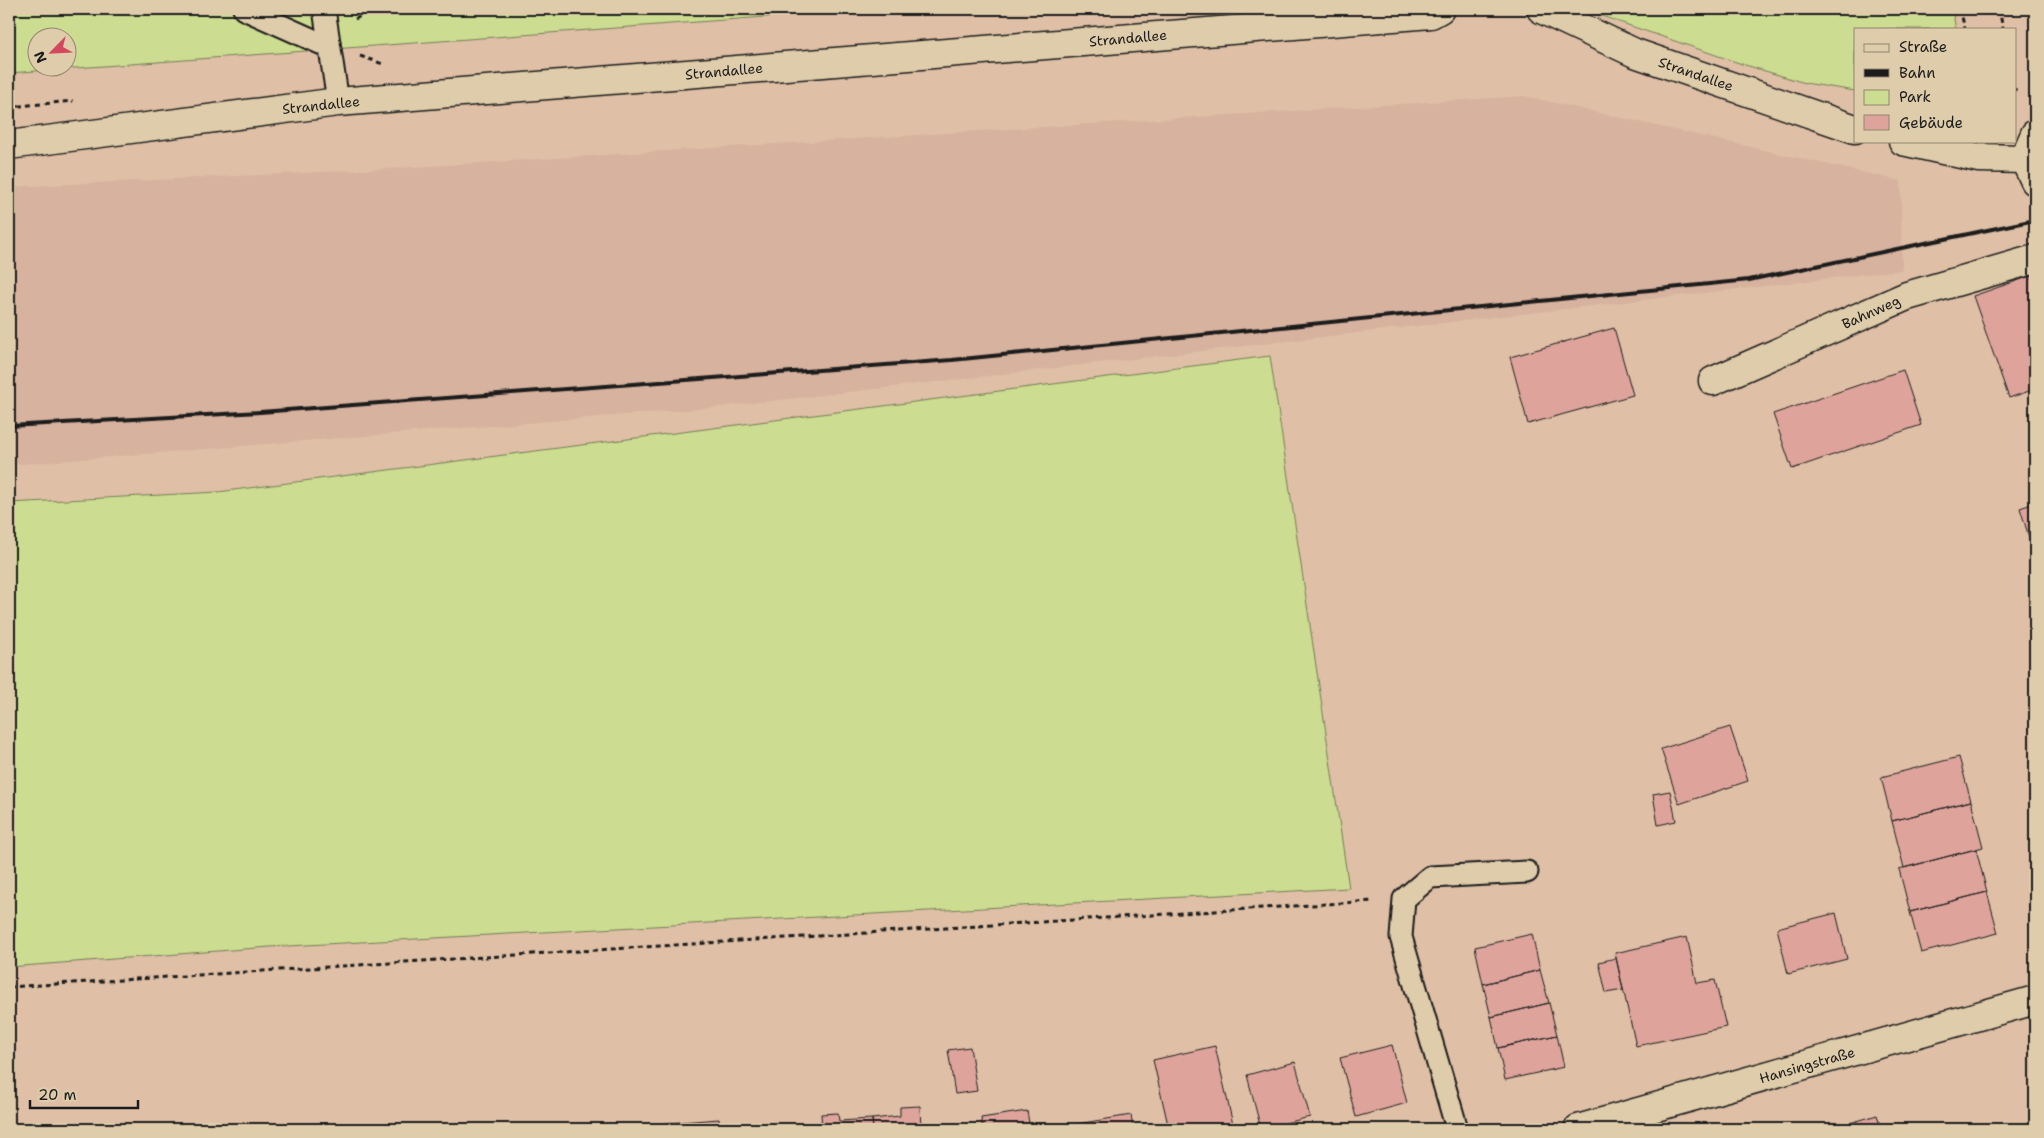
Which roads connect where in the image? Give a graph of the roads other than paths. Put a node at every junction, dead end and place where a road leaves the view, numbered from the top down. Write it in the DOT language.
graph roads {
  1 [pos="244,9"];
  2 [pos="324,9"];
  3 [pos="1440,9"];
  4 [pos="1541,9"];
  5 [pos="330,47"];
  6 [pos="338,102"];
  7 [pos="1854,129"];
  8 [pos="2035,134"];
  9 [pos="1907,142"];
  10 [pos="9,145"];
  11 [pos="2030,170"];
  12 [pos="2035,259"];
  13 [pos="1714,381"];
  14 [pos="1527,872"];
  15 [pos="2035,1000"];
  16 [pos="1457,1129"];
  17 [pos="1578,1129"];
  1 -- 5 [label="lane"];
  2 -- 5 [label="lane"];
  3 -- 6 [label="street, Strandallee"];
  4 -- 7 [label="street, Strandallee"];
  5 -- 6 [label="lane"];
  6 -- 10 [label="street, Strandallee"];
  8 -- 11 [label="street"];
  9 -- 11 [label="street"];
  12 -- 13 [label="street, Bahnweg"];
  14 -- 16 [label="lane"];
  15 -- 17 [label="street, Hansingstraße"];
}
